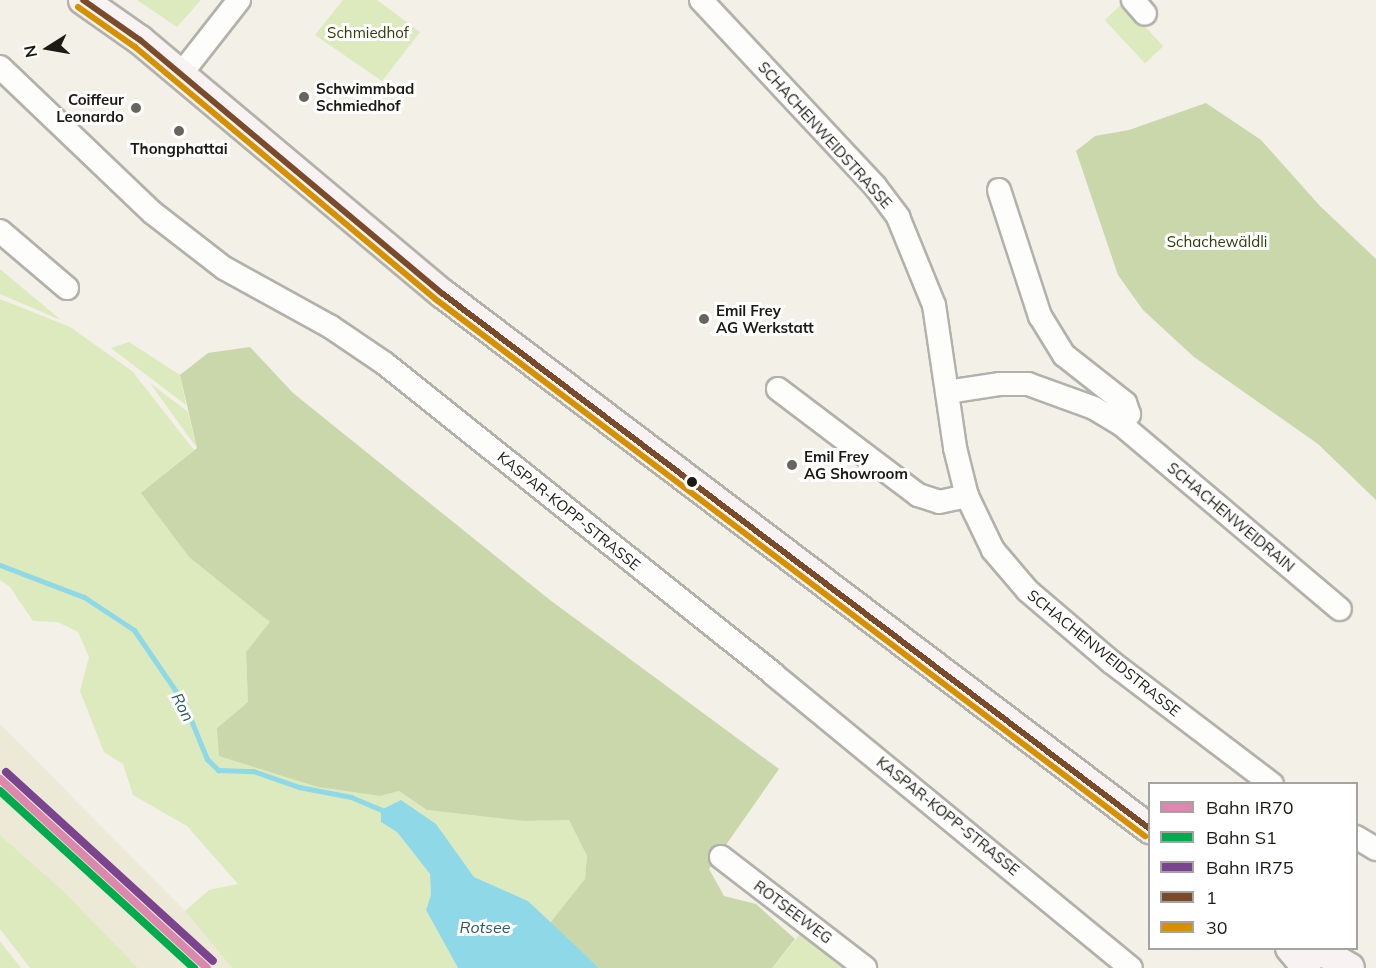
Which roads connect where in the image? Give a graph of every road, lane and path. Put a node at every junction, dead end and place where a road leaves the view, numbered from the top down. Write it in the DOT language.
graph roads {
  1 [pos="83,0"];
  2 [pos="239,0"];
  3 [pos="701,0"];
  4 [pos="0,67"];
  5 [pos="182,74"];
  6 [pos="999,190"];
  7 [pos="0,231"];
  8 [pos="67,288"];
  9 [pos="778,390"];
  10 [pos="947,392"];
  11 [pos="1122,425"];
  12 [pos="967,496"];
  13 [pos="1340,609"];
  14 [pos="1271,782"];
  15 [pos="1148,828"];
  16 [pos="1358,838"];
  17 [pos="1376,849"];
  18 [pos="721,857"];
  19 [pos="1292,950"];
  20 [pos="1320,950"];
  21 [pos="865,968"];
  22 [pos="1131,968"];
  23 [pos="1307,968"];
  24 [pos="1352,968"];
  25 [pos="1359,968"];
  1 -- 5 [label="main road"];
  2 -- 5 [label="street"];
  3 -- 10 [label="street, SCHACHENWEIDSTRASSE"];
  4 -- 22 [label="street, KASPAR-KOPP-STRASSE"];
  5 -- 15 [label="main road"];
  6 -- 11 [label="street"];
  7 -- 8 [label="street"];
  9 -- 12 [label="street"];
  10 -- 11 [label="street, SCHACHENWEIDRAIN"];
  10 -- 12 [label="street, SCHACHENWEIDSTRASSE"];
  11 -- 13 [label="street, SCHACHENWEIDRAIN"];
  12 -- 14 [label="street, SCHACHENWEIDSTRASSE"];
  16 -- 17 [label="street"];
  18 -- 21 [label="street, ROTSEEWEG"];
  19 -- 23 [label="main road"];
  20 -- 24 [label="main road"];
  24 -- 25 [label="main road"];
}
